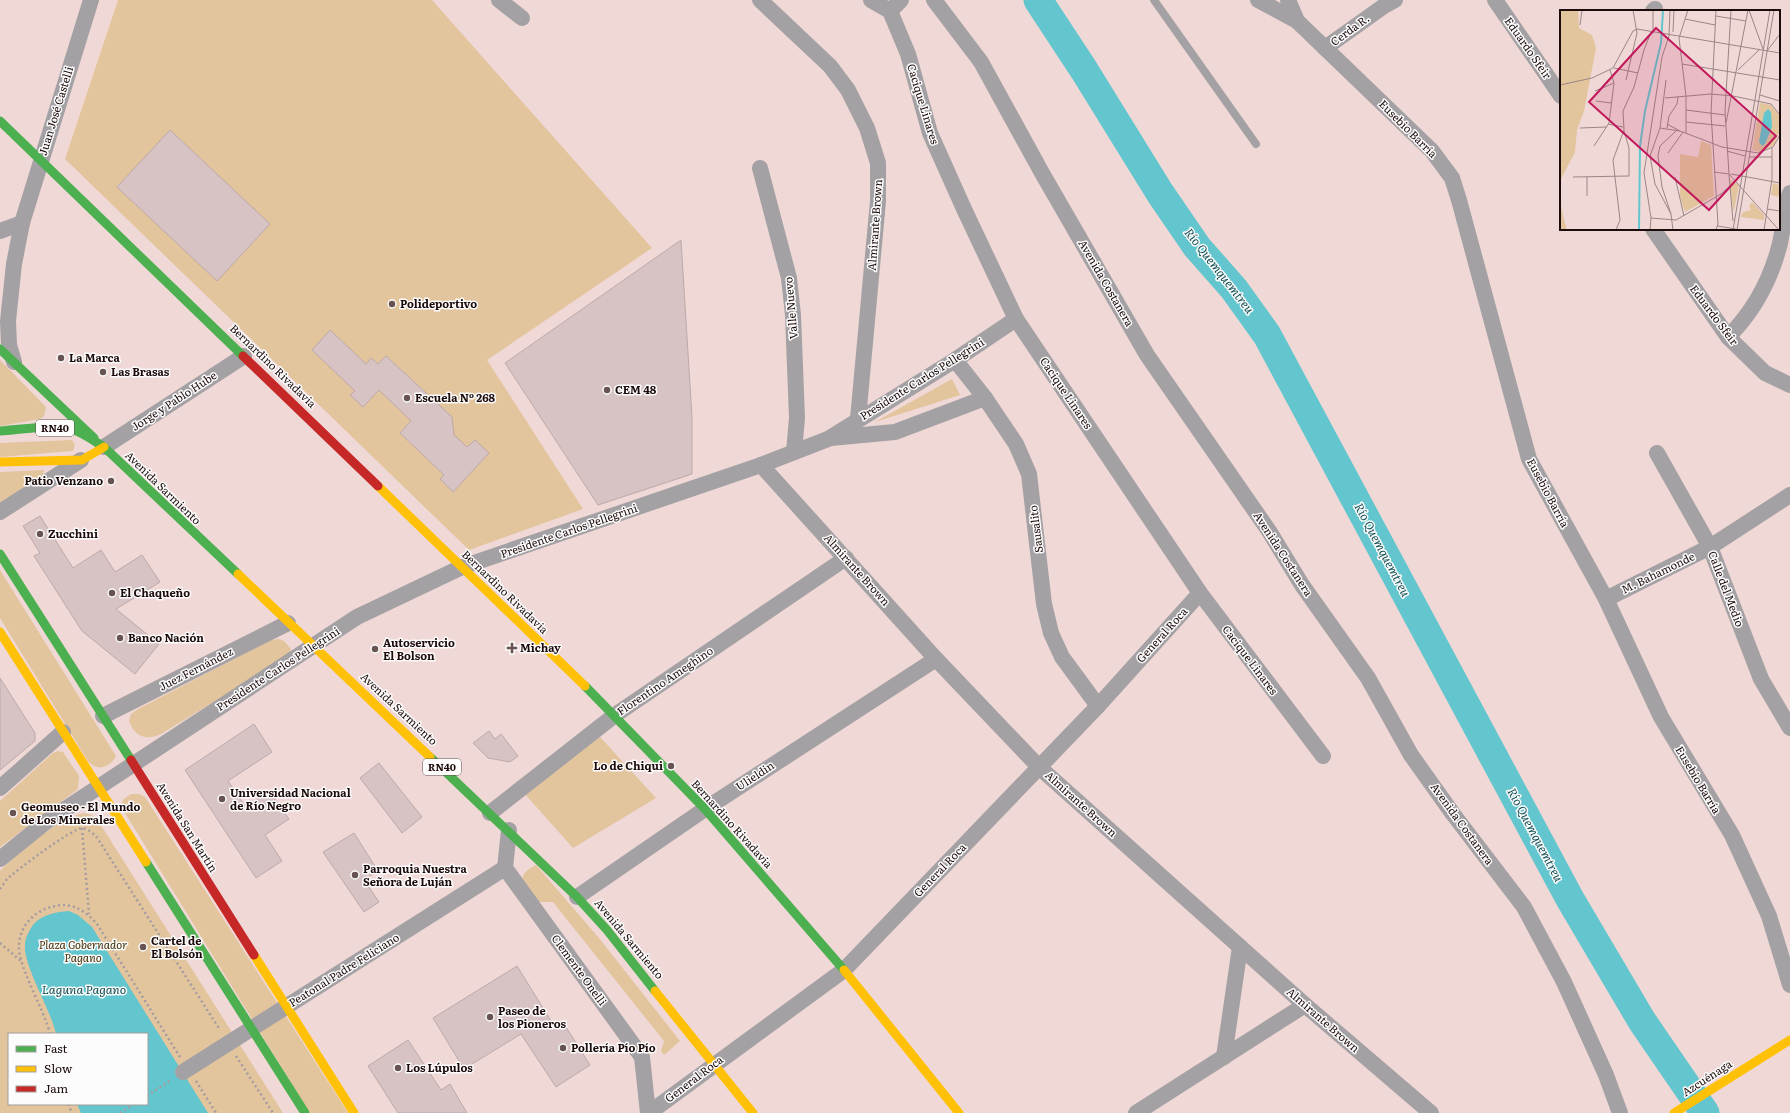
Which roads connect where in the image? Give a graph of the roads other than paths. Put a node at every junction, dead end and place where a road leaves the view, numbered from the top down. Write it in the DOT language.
graph roads {
  1 [pos="91,0"];
  2 [pos="499,0"];
  3 [pos="760,0"];
  4 [pos="871,0"];
  5 [pos="901,0"];
  6 [pos="934,0"];
  7 [pos="1154,0"];
  8 [pos="1258,0"];
  9 [pos="1288,0"];
  10 [pos="1395,0"];
  11 [pos="1494,0"];
  12 [pos="890,11"];
  13 [pos="522,18"];
  14 [pos="1297,21"];
  15 [pos="1325,48"];
  16 [pos="1559,87"];
  17 [pos="0,120"];
  18 [pos="1256,144"];
  19 [pos="42,159"];
  20 [pos="760,168"];
  21 [pos="1790,193"];
  22 [pos="22,223"];
  23 [pos="1654,230"];
  24 [pos="0,231"];
  25 [pos="1016,319"];
  26 [pos="1728,337"];
  27 [pos="0,349"];
  28 [pos="244,356"];
  29 [pos="955,360"];
  30 [pos="14,362"];
  31 [pos="1790,385"];
  32 [pos="985,398"];
  33 [pos="858,419"];
  34 [pos="0,431"];
  35 [pos="828,439"];
  36 [pos="104,447"];
  37 [pos="794,452"];
  38 [pos="1657,453"];
  39 [pos="82,460"];
  40 [pos="0,462"];
  41 [pos="761,464"];
  42 [pos="1790,495"];
  43 [pos="0,512"];
  44 [pos="1710,547"];
  45 [pos="0,554"];
  46 [pos="846,558"];
  47 [pos="462,567"];
  48 [pos="1200,593"];
  49 [pos="1606,599"];
  50 [pos="288,623"];
  51 [pos="0,632"];
  52 [pos="313,645"];
  53 [pos="936,659"];
  54 [pos="1098,706"];
  55 [pos="615,715"];
  56 [pos="103,716"];
  57 [pos="1790,728"];
  58 [pos="63,732"];
  59 [pos="1323,756"];
  60 [pos="133,764"];
  61 [pos="1040,767"];
  62 [pos="98,787"];
  63 [pos="0,788"];
  64 [pos="705,809"];
  65 [pos="490,813"];
  66 [pos="509,830"];
  67 [pos="0,859"];
  68 [pos="505,868"];
  69 [pos="577,897"];
  70 [pos="1240,947"];
  71 [pos="844,970"];
  72 [pos="1790,985"];
  73 [pos="1305,1005"];
  74 [pos="287,1006"];
  75 [pos="251,1029"];
  76 [pos="1787,1047"];
  77 [pos="1224,1057"];
  78 [pos="714,1064"];
  79 [pos="185,1071"];
  80 [pos="305,1113"];
  81 [pos="354,1113"];
  82 [pos="648,1113"];
  83 [pos="753,1113"];
  84 [pos="959,1113"];
  85 [pos="1136,1113"];
  86 [pos="1431,1113"];
  87 [pos="1620,1113"];
  88 [pos="1674,1113"];
  1 -- 19 [label="street, Juan José Castelli"];
  2 -- 13 [label="street"];
  3 -- 33 [label="street, Almirante Brown"];
  4 -- 12 [label="street"];
  5 -- 12 [label="street"];
  6 -- 87 [label="street, Avenida Costanera"];
  7 -- 18 [label="lane"];
  8 -- 14 [label="street"];
  9 -- 14 [label="street, Eusebio Barría"];
  10 -- 15 [label="street, Cerda R."];
  11 -- 16 [label="street, Eduardo Sfeir"];
  12 -- 25 [label="street, Cacique Linares"];
  14 -- 15 [label="street, Eusebio Barría"];
  15 -- 49 [label="street, Eusebio Barría"];
  17 -- 19 [label="main road, Bernardino Rivadavia"];
  19 -- 22 [label="street, Juan José Castelli"];
  19 -- 28 [label="main road, Bernardino Rivadavia"];
  20 -- 37 [label="street, Valle Nuevo"];
  21 -- 26 [label="street"];
  22 -- 24 [label="street"];
  22 -- 30 [label="street, Juan José Castelli"];
  23 -- 26 [label="street, Eduardo Sfeir"];
  25 -- 29 [label="street, Presidente Carlos Pellegrini"];
  25 -- 48 [label="street, Cacique Linares"];
  26 -- 31 [label="street, Eduardo Sfeir"];
  27 -- 30 [label="main road, Avenida Sarmiento"];
  28 -- 36 [label="street, Jorge y Pablo Hube"];
  28 -- 47 [label="main road, Bernardino Rivadavia"];
  29 -- 32 [label="street, Sausalito"];
  29 -- 33 [label="street, Presidente Carlos Pellegrini"];
  30 -- 36 [label="main road, Avenida Sarmiento"];
  32 -- 35 [label="street, Presidente Carlos Pellegrini"];
  32 -- 54 [label="street, Sausalito"];
  33 -- 35 [label="street, Presidente Carlos Pellegrini"];
  34 -- 36 [label="main road, RN40"];
  35 -- 37 [label="street, Presidente Carlos Pellegrini"];
  36 -- 39 [label="main road"];
  36 -- 50 [label="main road, Avenida Sarmiento / RN40"];
  37 -- 41 [label="street, Presidente Carlos Pellegrini"];
  38 -- 44 [label="street, Calle del Medio"];
  39 -- 40 [label="main road"];
  39 -- 43 [label="street"];
  41 -- 46 [label="street, Almirante Brown"];
  41 -- 47 [label="street, Presidente Carlos Pellegrini"];
  42 -- 44 [label="street, M. Bahamonde"];
  44 -- 49 [label="street, M. Bahamonde"];
  44 -- 57 [label="street, Calle del Medio"];
  45 -- 56 [label="main road, Avenida San Martín"];
  46 -- 53 [label="street, Almirante Brown"];
  46 -- 55 [label="street, Florentino Ameghino"];
  47 -- 52 [label="street, Presidente Carlos Pellegrini"];
  47 -- 55 [label="main road, Bernardino Rivadavia"];
  48 -- 54 [label="street, General Roca"];
  48 -- 59 [label="street, Cacique Linares"];
  49 -- 72 [label="street, Eusebio Barría"];
  50 -- 52 [label="main road, Avenida Sarmiento / RN40"];
  50 -- 56 [label="street, Juez Fernández"];
  51 -- 58 [label="main road"];
  52 -- 60 [label="street, Presidente Carlos Pellegrini"];
  52 -- 65 [label="main road, Avenida Sarmiento / RN40"];
  53 -- 61 [label="street, Almirante Brown"];
  53 -- 64 [label="street, Ulieldin"];
  54 -- 61 [label="street, General Roca"];
  55 -- 64 [label="main road, Bernardino Rivadavia"];
  55 -- 65 [label="street, Florentino Ameghino"];
  56 -- 60 [label="main road, Avenida San Martín"];
  58 -- 62 [label="main road"];
  58 -- 63 [label="street"];
  60 -- 62 [label="street, Presidente Carlos Pellegrini"];
  60 -- 74 [label="main road, Avenida San Martín"];
  61 -- 70 [label="street, Almirante Brown"];
  61 -- 71 [label="street, General Roca"];
  62 -- 67 [label="street, Presidente Carlos Pellegrini"];
  62 -- 75 [label="main road"];
  64 -- 69 [label="street, Ulieldin"];
  64 -- 71 [label="main road, Bernardino Rivadavia"];
  65 -- 66 [label="main road, Avenida Sarmiento / RN40"];
  66 -- 68 [label="street"];
  66 -- 69 [label="main road, Avenida Sarmiento / RN40"];
  68 -- 74 [label="street, Peatonal Padre Feliciano"];
  68 -- 82 [label="street, Clemente Onelli"];
  69 -- 78 [label="main road, Avenida Sarmiento / RN40"];
  70 -- 73 [label="street, Almirante Brown"];
  70 -- 77 [label="street"];
  71 -- 78 [label="street, General Roca"];
  71 -- 84 [label="main road, Bernardino Rivadavia"];
  73 -- 77 [label="street"];
  73 -- 86 [label="street, Almirante Brown"];
  74 -- 75 [label="street, Peatonal Padre Feliciano"];
  74 -- 81 [label="main road, Avenida San Martín"];
  75 -- 79 [label="street, Peatonal Padre Feliciano"];
  75 -- 80 [label="main road"];
  76 -- 88 [label="main road, Azcuénaga"];
  77 -- 85 [label="street"];
  78 -- 82 [label="street, General Roca"];
  78 -- 83 [label="main road, Avenida Sarmiento / RN40"];
}
